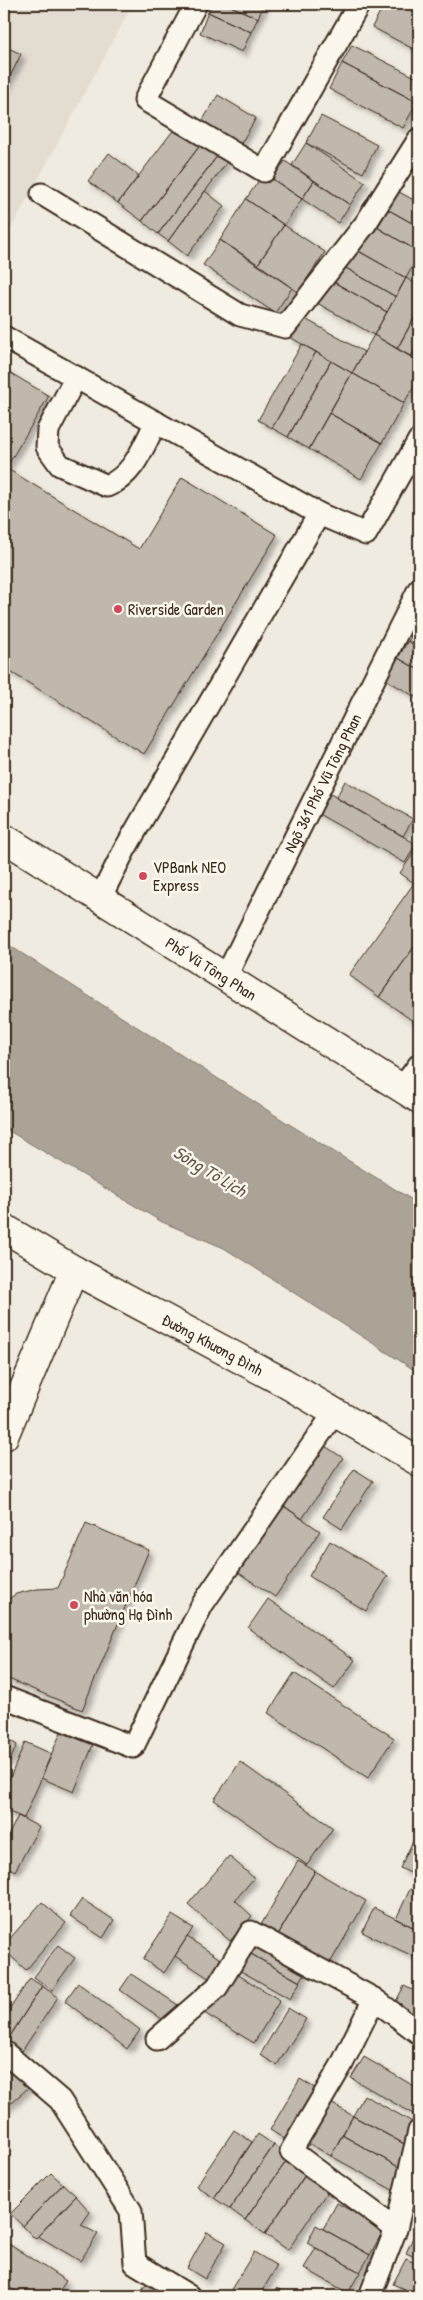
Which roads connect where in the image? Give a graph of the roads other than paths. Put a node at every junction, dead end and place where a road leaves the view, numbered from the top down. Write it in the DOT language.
graph roads {
  1 [pos="196,4"];
  2 [pos="359,4"];
  3 [pos="419,139"];
  4 [pos="42,194"];
  5 [pos="4,337"];
  6 [pos="76,377"];
  7 [pos="156,422"];
  8 [pos="419,440"];
  9 [pos="319,514"];
  10 [pos="419,589"];
  11 [pos="4,838"];
  12 [pos="99,900"];
  13 [pos="225,978"];
  14 [pos="419,1065"];
  15 [pos="411,1093"];
  16 [pos="4,1228"];
  17 [pos="74,1270"];
  18 [pos="335,1412"];
  19 [pos="4,1436"];
  20 [pos="419,1462"];
  21 [pos="4,1697"];
  22 [pos="374,1999"];
  23 [pos="419,2033"];
  24 [pos="157,2038"];
  25 [pos="4,2052"];
  26 [pos="419,2131"];
  27 [pos="396,2230"];
  28 [pos="189,2296"];
  29 [pos="370,2296"];
  1 -- 2 [label="lane"];
  3 -- 4 [label="lane"];
  5 -- 6 [label="lane"];
  6 -- 7 [label="lane"];
  6 -- 7 [label="lane"];
  7 -- 9 [label="lane"];
  8 -- 9 [label="lane"];
  9 -- 12 [label="lane"];
  10 -- 13 [label="lane, Ngõ 361 Phố Vũ Tông Phan"];
  11 -- 12 [label="main road, Phố Vũ Tông Phan"];
  12 -- 13 [label="main road, Phố Vũ Tông Phan"];
  13 -- 15 [label="main road, Phố Vũ Tông Phan"];
  14 -- 15 [label="lane"];
  16 -- 17 [label="main road, Đường Khương Đình"];
  17 -- 18 [label="main road, Đường Khương Đình"];
  17 -- 19 [label="main road"];
  18 -- 20 [label="main road, Đường Khương Đình"];
  18 -- 21 [label="lane"];
  22 -- 23 [label="lane"];
  22 -- 24 [label="lane"];
  22 -- 27 [label="lane"];
  25 -- 28 [label="lane"];
  26 -- 27 [label="lane"];
  27 -- 29 [label="lane"];
}
